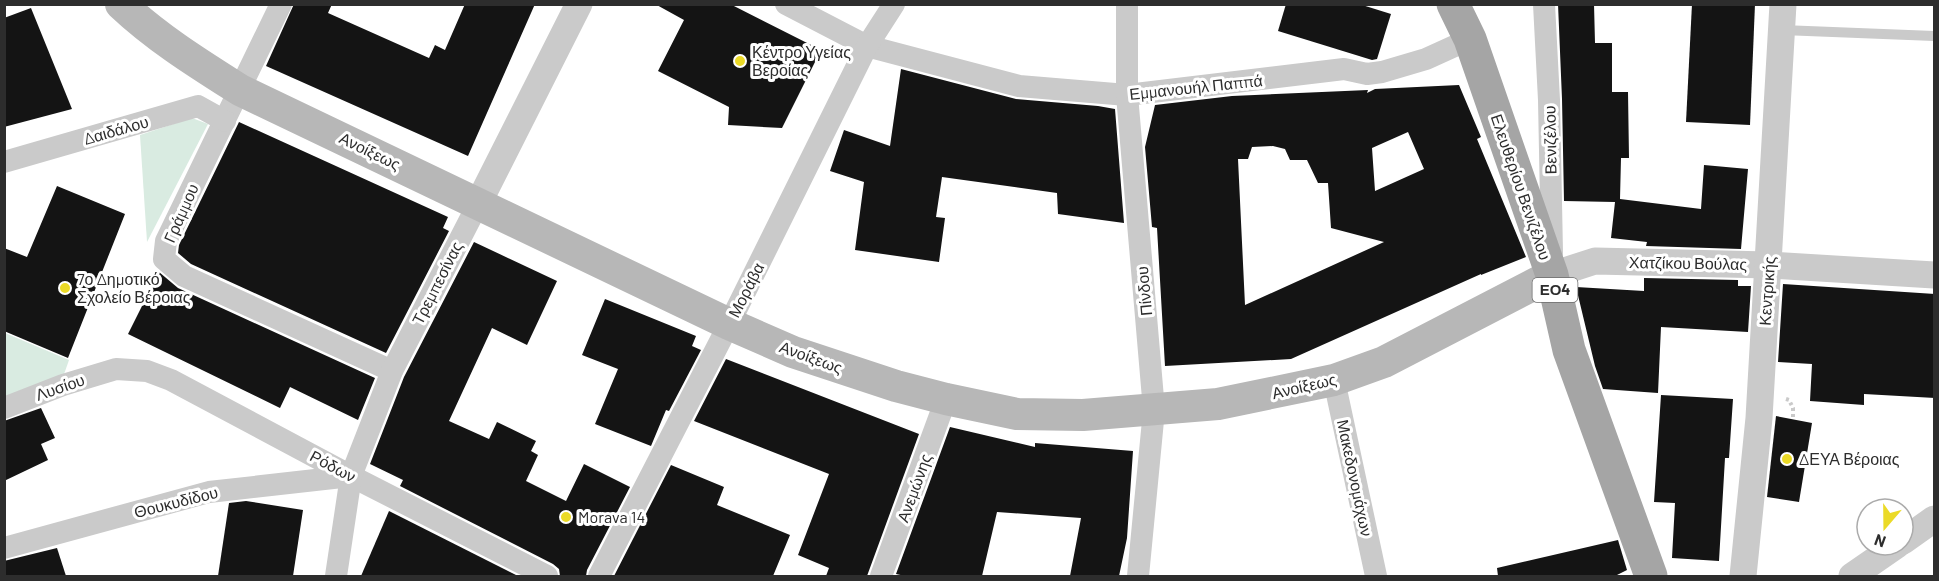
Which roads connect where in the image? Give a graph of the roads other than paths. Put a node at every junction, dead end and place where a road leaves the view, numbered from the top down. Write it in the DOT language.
graph roads {
  1 [pos="121,4"];
  2 [pos="281,4"];
  3 [pos="579,4"];
  4 [pos="786,4"];
  5 [pos="894,4"];
  6 [pos="1127,4"];
  7 [pos="1454,4"];
  8 [pos="1544,4"];
  9 [pos="1782,17"];
  10 [pos="1935,36"];
  11 [pos="1470,39"];
  12 [pos="867,46"];
  13 [pos="240,90"];
  14 [pos="1127,95"];
  15 [pos="225,121"];
  16 [pos="4,162"];
  17 [pos="478,204"];
  18 [pos="1769,265"];
  19 [pos="1552,275"];
  20 [pos="1935,275"];
  21 [pos="729,324"];
  22 [pos="116,369"];
  23 [pos="392,371"];
  24 [pos="1334,380"];
  25 [pos="946,399"];
  26 [pos="4,408"];
  27 [pos="1154,410"];
  28 [pos="351,476"];
  29 [pos="1935,519"];
  30 [pos="1915,533"];
  31 [pos="4,548"];
  32 [pos="1880,557"];
  33 [pos="336,576"];
  34 [pos="547,576"];
  35 [pos="598,576"];
  36 [pos="881,576"];
  37 [pos="1138,576"];
  38 [pos="1376,576"];
  39 [pos="1651,576"];
  40 [pos="1743,576"];
  41 [pos="1852,576"];
  1 -- 13 [label="main road, Ανοίξεως"];
  2 -- 13 [label="street, Γράμμου"];
  3 -- 17 [label="street, Τρεμπεσίνας"];
  4 -- 12 [label="street, Εμμανουήλ Παππά"];
  5 -- 12 [label="street, Μοράβα"];
  6 -- 14 [label="street, Πίνδου"];
  7 -- 11 [label="main road, Ελευθερίου Βενιζέλου / ΕΟ4"];
  8 -- 19 [label="street, Βενιζέλου"];
  9 -- 10 [label="lane"];
  9 -- 18 [label="street, Κεντρικής"];
  11 -- 14 [label="street, Εμμανουήλ Παππά"];
  11 -- 19 [label="main road, Ελευθερίου Βενιζέλου / ΕΟ4"];
  12 -- 14 [label="street, Εμμανουήλ Παππά"];
  12 -- 21 [label="street, Μοράβα"];
  13 -- 15 [label="street, Γράμμου"];
  13 -- 17 [label="main road, Ανοίξεως"];
  14 -- 27 [label="street, Πίνδου"];
  15 -- 16 [label="street, Δαιδάλου"];
  15 -- 23 [label="street, Γράμμου"];
  17 -- 21 [label="main road, Ανοίξεως"];
  17 -- 23 [label="street, Τρεμπεσίνας"];
  18 -- 19 [label="street, Χατζίκου Βούλας"];
  18 -- 20 [label="street, Χατζίκου Βούλας"];
  18 -- 40 [label="street, Κεντρικής"];
  19 -- 24 [label="main road, Ανοίξεως"];
  19 -- 39 [label="main road, Ελευθερίου Βενιζέλου / ΕΟ4"];
  21 -- 25 [label="main road, Ανοίξεως"];
  21 -- 35 [label="street, Μοράβα"];
  22 -- 26 [label="street, Λυσίου"];
  22 -- 28 [label="street, Ρόδων"];
  23 -- 28 [label="street, Τρεμπεσίνας"];
  24 -- 27 [label="main road, Ανοίξεως"];
  24 -- 38 [label="street, Μακεδονομάχων"];
  25 -- 27 [label="main road, Ανοίξεως"];
  25 -- 36 [label="street, Ανεμώνης"];
  27 -- 37 [label="street, Πίνδου"];
  28 -- 31 [label="street, Θουκυδίδου"];
  28 -- 33 [label="street, Τρεμπεσίνας"];
  28 -- 34 [label="street, Ρόδων"];
  29 -- 30 [label="street"];
  32 -- 41 [label="street"];
}
